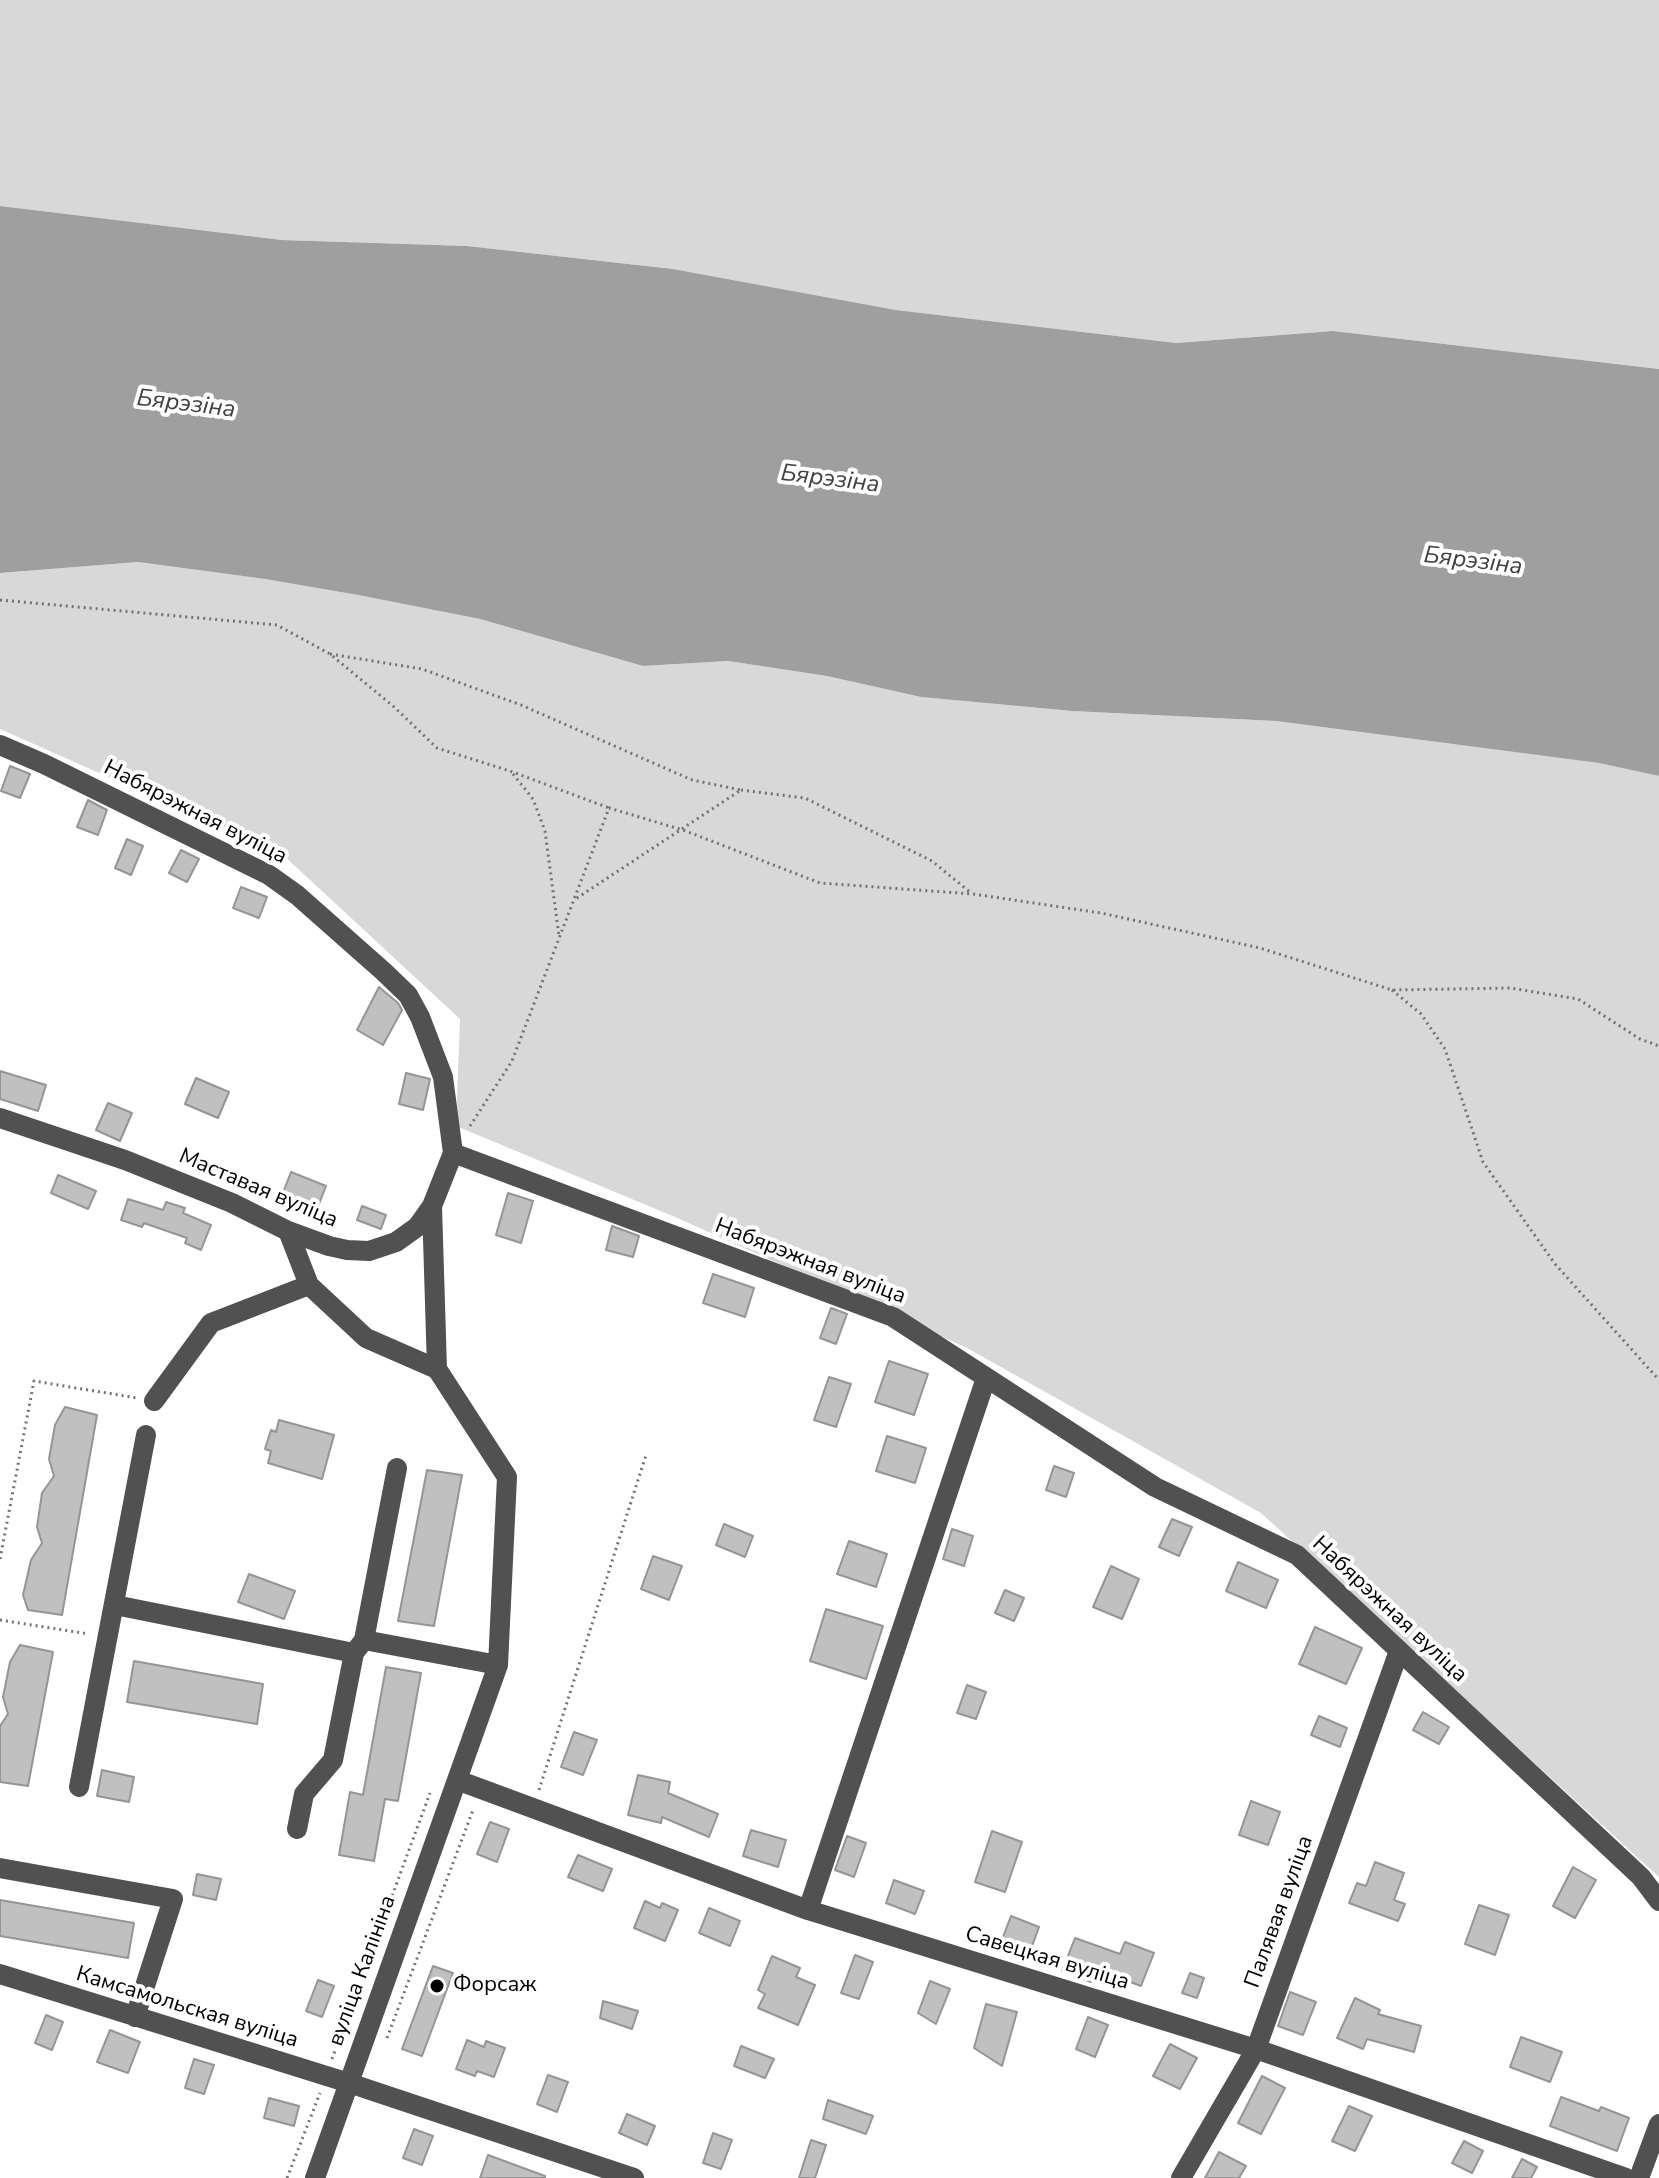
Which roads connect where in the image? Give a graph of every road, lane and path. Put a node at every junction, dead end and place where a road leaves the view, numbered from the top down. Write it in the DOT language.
graph roads {
  1 [pos="0,600"];
  2 [pos="330,654"];
  3 [pos="0,745"];
  4 [pos="510,771"];
  5 [pos="741,790"];
  6 [pos="609,808"];
  7 [pos="683,830"];
  8 [pos="973,894"];
  9 [pos="574,900"];
  10 [pos="559,938"];
  11 [pos="1392,990"];
  12 [pos="1659,1046"];
  13 [pos="0,1118"];
  14 [pos="470,1126"];
  15 [pos="453,1153"];
  16 [pos="432,1206"];
  17 [pos="288,1231"];
  18 [pos="396,1242"];
  19 [pos="433,1260"];
  20 [pos="309,1285"];
  21 [pos="437,1369"];
  22 [pos="986,1378"];
  23 [pos="1659,1380"];
  24 [pos="154,1401"];
  25 [pos="146,1435"];
  26 [pos="646,1455"];
  27 [pos="397,1468"];
  28 [pos="0,1559"];
  29 [pos="115,1605"];
  30 [pos="0,1620"];
  31 [pos="109,1637"];
  32 [pos="359,1647"];
  33 [pos="1399,1651"];
  34 [pos="498,1665"];
  35 [pos="457,1780"];
  36 [pos="79,1787"];
  37 [pos="430,1793"];
  38 [pos="533,1809"];
  39 [pos="473,1810"];
  40 [pos="297,1829"];
  41 [pos="0,1868"];
  42 [pos="1659,1901"];
  43 [pos="808,1910"];
  44 [pos="0,1974"];
  45 [pos="135,2017"];
  46 [pos="385,2046"];
  47 [pos="1256,2049"];
  48 [pos="326,2076"];
  49 [pos="349,2083"];
  50 [pos="1659,2124"];
  51 [pos="287,2178"];
  52 [pos="315,2178"];
  53 [pos="634,2178"];
  54 [pos="1181,2178"];
  55 [pos="1626,2178"];
  56 [pos="1639,2178"];
  1 -- 2 [label="path"];
  2 -- 4 [label="path"];
  2 -- 5 [label="path"];
  3 -- 15 [label="street, Набярэжная вуліца"];
  4 -- 6 [label="path"];
  4 -- 10 [label="path"];
  5 -- 7 [label="path"];
  5 -- 8 [label="path"];
  6 -- 7 [label="path"];
  6 -- 9 [label="path"];
  7 -- 8 [label="path"];
  7 -- 9 [label="path"];
  8 -- 11 [label="path"];
  9 -- 10 [label="path"];
  10 -- 14 [label="path"];
  11 -- 12 [label="path"];
  11 -- 23 [label="path"];
  13 -- 17 [label="street, Маставая вуліца"];
  15 -- 16 [label="street, Маставая вуліца"];
  15 -- 22 [label="street, Набярэжная вуліца"];
  16 -- 18 [label="street, Маставая вуліца"];
  16 -- 19 [label="street"];
  17 -- 18 [label="street, Маставая вуліца"];
  17 -- 20 [label="street"];
  18 -- 19 [label="street"];
  19 -- 21 [label="street"];
  20 -- 21 [label="street"];
  20 -- 24 [label="street"];
  21 -- 34 [label="street, вуліца Калініна"];
  22 -- 33 [label="street, Набярэжная вуліца"];
  22 -- 43 [label="street"];
  24 -- 28 [label="path"];
  25 -- 29 [label="street"];
  26 -- 38 [label="path"];
  27 -- 32 [label="street"];
  29 -- 31 [label="street"];
  29 -- 32 [label="street"];
  30 -- 31 [label="path"];
  31 -- 36 [label="street"];
  32 -- 34 [label="street"];
  32 -- 40 [label="street"];
  33 -- 42 [label="street, Набярэжная вуліца"];
  33 -- 47 [label="street, Палявая вуліца"];
  34 -- 35 [label="street, вуліца Калініна"];
  35 -- 38 [label="street, Савецкая вуліца"];
  35 -- 49 [label="street, вуліца Калініна"];
  37 -- 48 [label="path"];
  38 -- 43 [label="street, Савецкая вуліца"];
  39 -- 46 [label="path"];
  41 -- 45 [label="street"];
  43 -- 47 [label="street, Савецкая вуліца"];
  44 -- 45 [label="street, Камсамольская вуліца"];
  45 -- 48 [label="street, Камсамольская вуліца"];
  47 -- 54 [label="street, Палявая вуліца"];
  47 -- 55 [label="street, Савецкая вуліца"];
  48 -- 49 [label="street, Камсамольская вуліца"];
  48 -- 51 [label="path"];
  49 -- 52 [label="street, вуліца Калініна"];
  49 -- 53 [label="street, Камсамольская вуліца"];
  50 -- 56 [label="street"];
}
